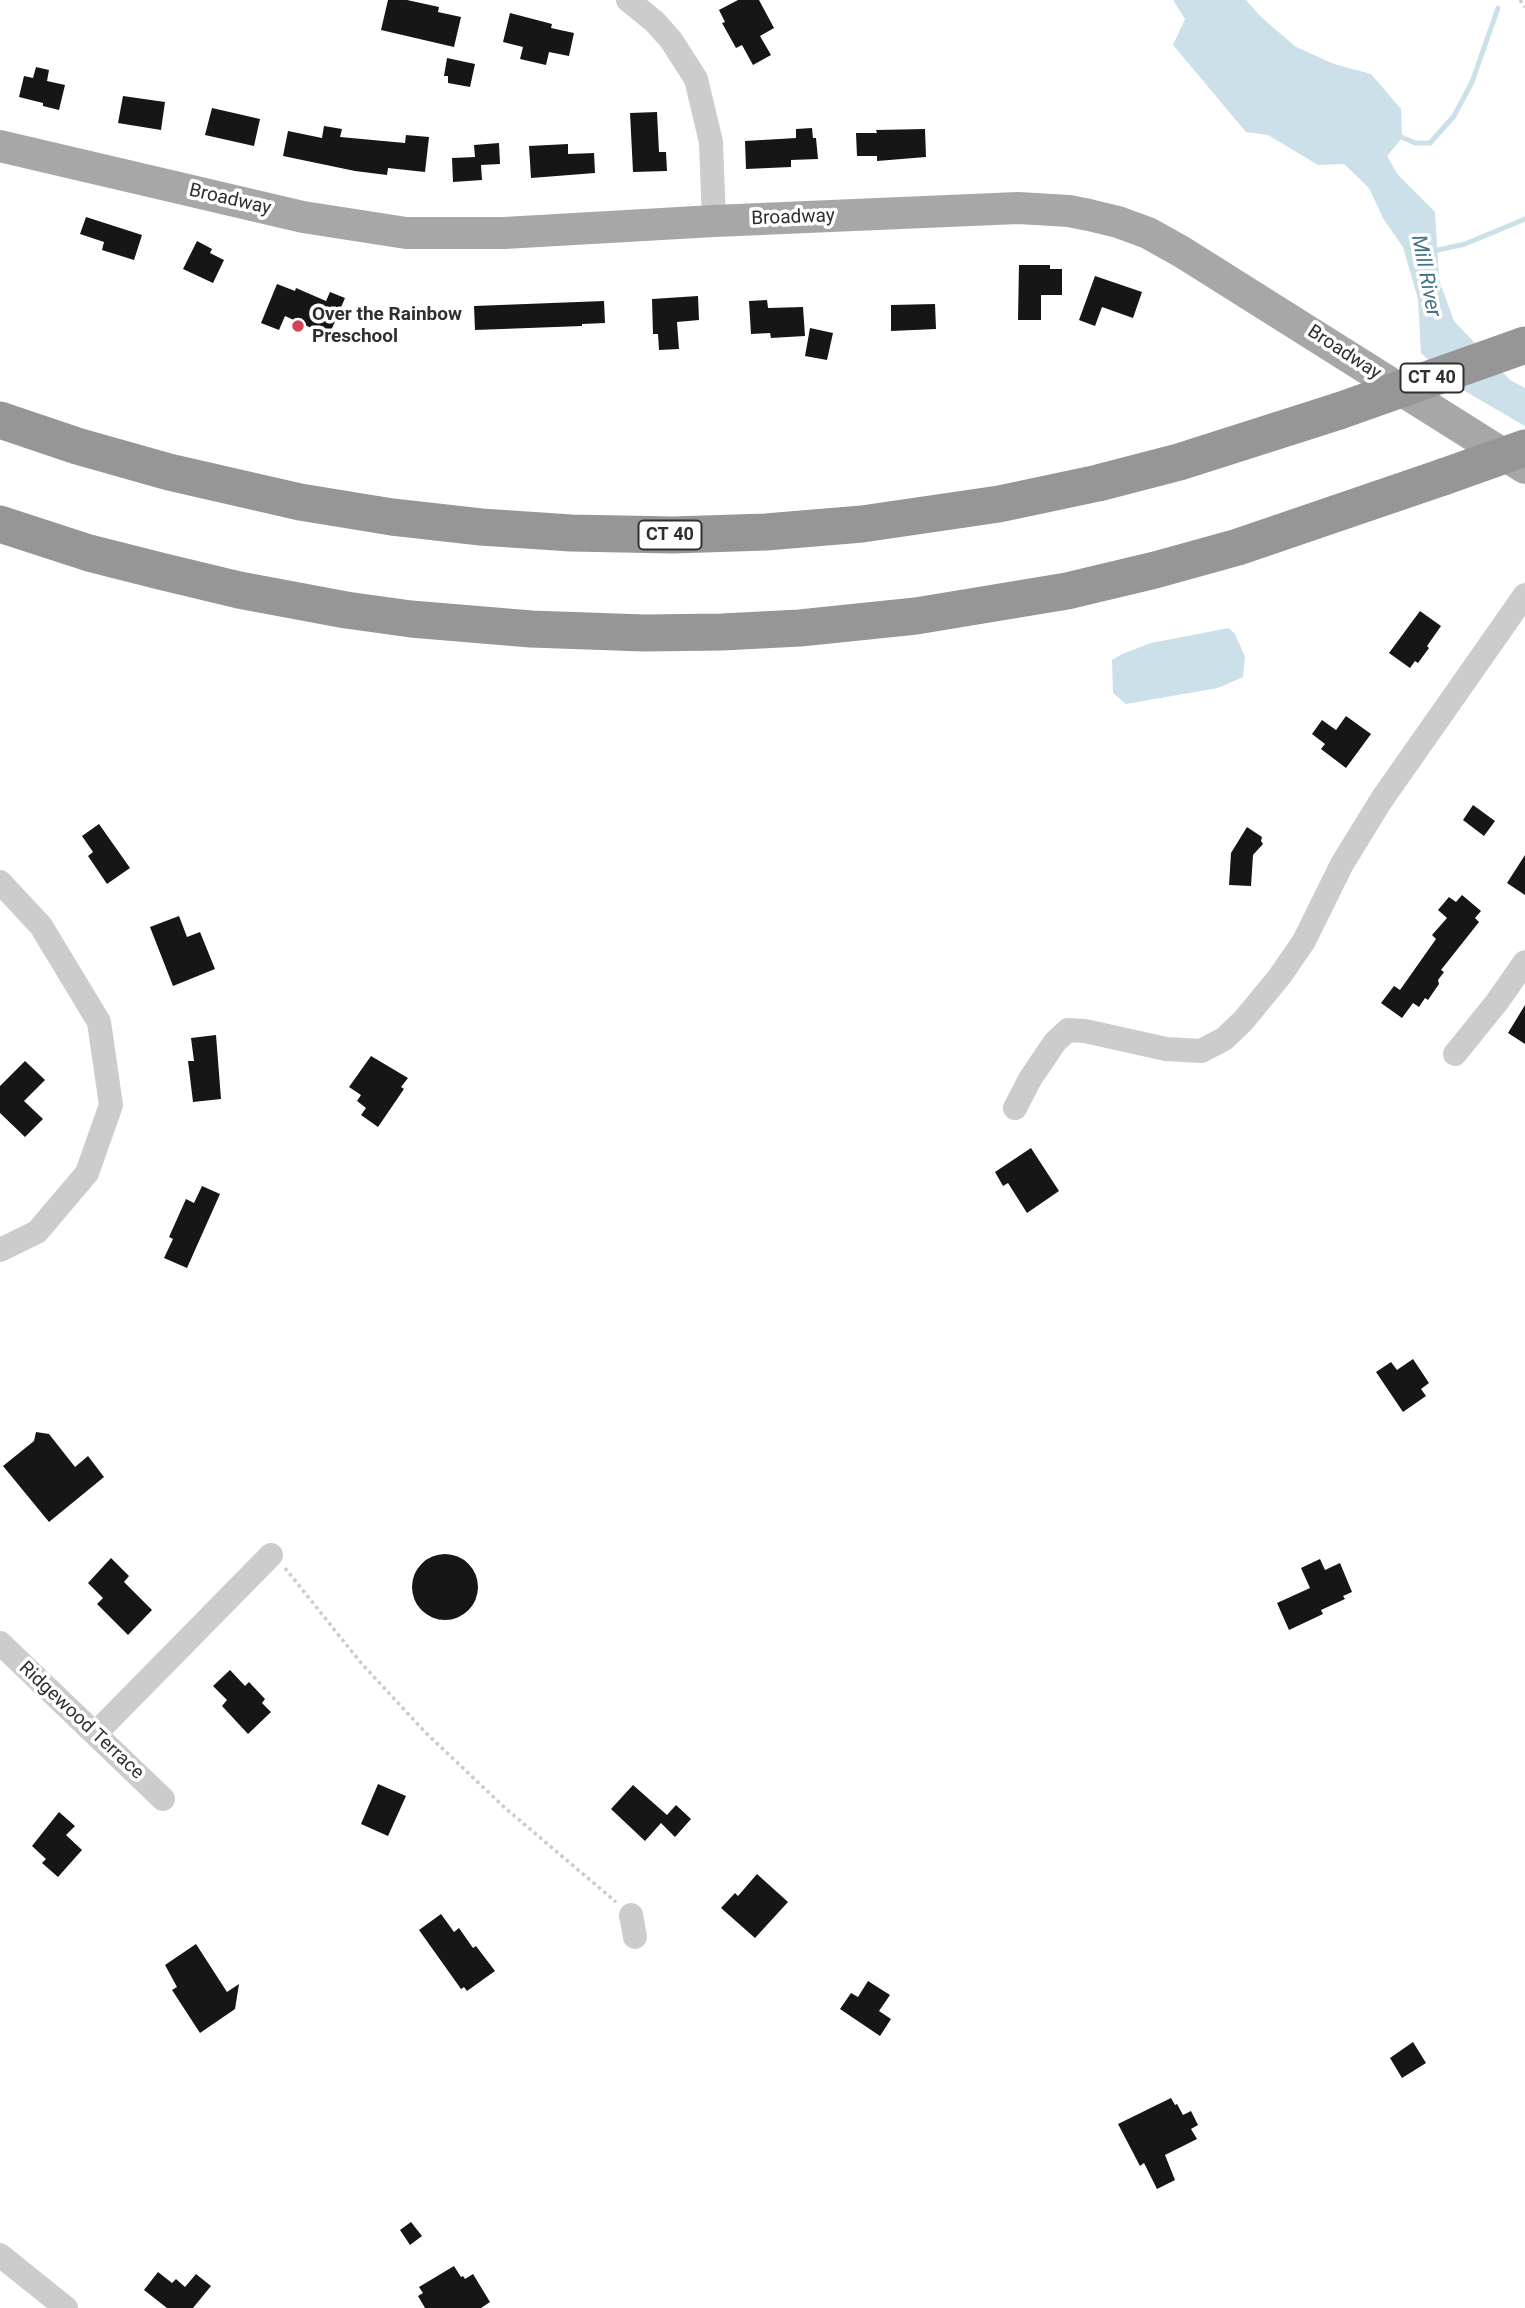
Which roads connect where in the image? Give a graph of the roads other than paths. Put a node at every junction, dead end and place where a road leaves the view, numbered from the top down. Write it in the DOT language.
graph roads {
  1 [pos="628,0"];
  2 [pos="0,146"];
  3 [pos="714,221"];
  4 [pos="1525,345"];
  5 [pos="0,420"];
  6 [pos="1525,448"];
  7 [pos="1525,468"];
  8 [pos="0,524"];
  9 [pos="1525,595"];
  10 [pos="0,882"];
  11 [pos="1525,962"];
  12 [pos="1455,1054"];
  13 [pos="1015,1108"];
  14 [pos="0,1250"];
  15 [pos="271,1555"];
  16 [pos="0,1643"];
  17 [pos="95,1734"];
  18 [pos="163,1799"];
  19 [pos="0,2255"];
  20 [pos="66,2308"];
  1 -- 3 [label="street"];
  2 -- 3 [label="main road, Broadway"];
  3 -- 7 [label="main road, Broadway"];
  4 -- 5 [label="highway, CT 40, bridge"];
  6 -- 8 [label="highway, bridge"];
  9 -- 13 [label="street"];
  10 -- 14 [label="street"];
  11 -- 12 [label="street"];
  15 -- 17 [label="street"];
  16 -- 17 [label="street, Ridgewood Terrace"];
  17 -- 18 [label="street, Ridgewood Terrace"];
  19 -- 20 [label="street"];
}
